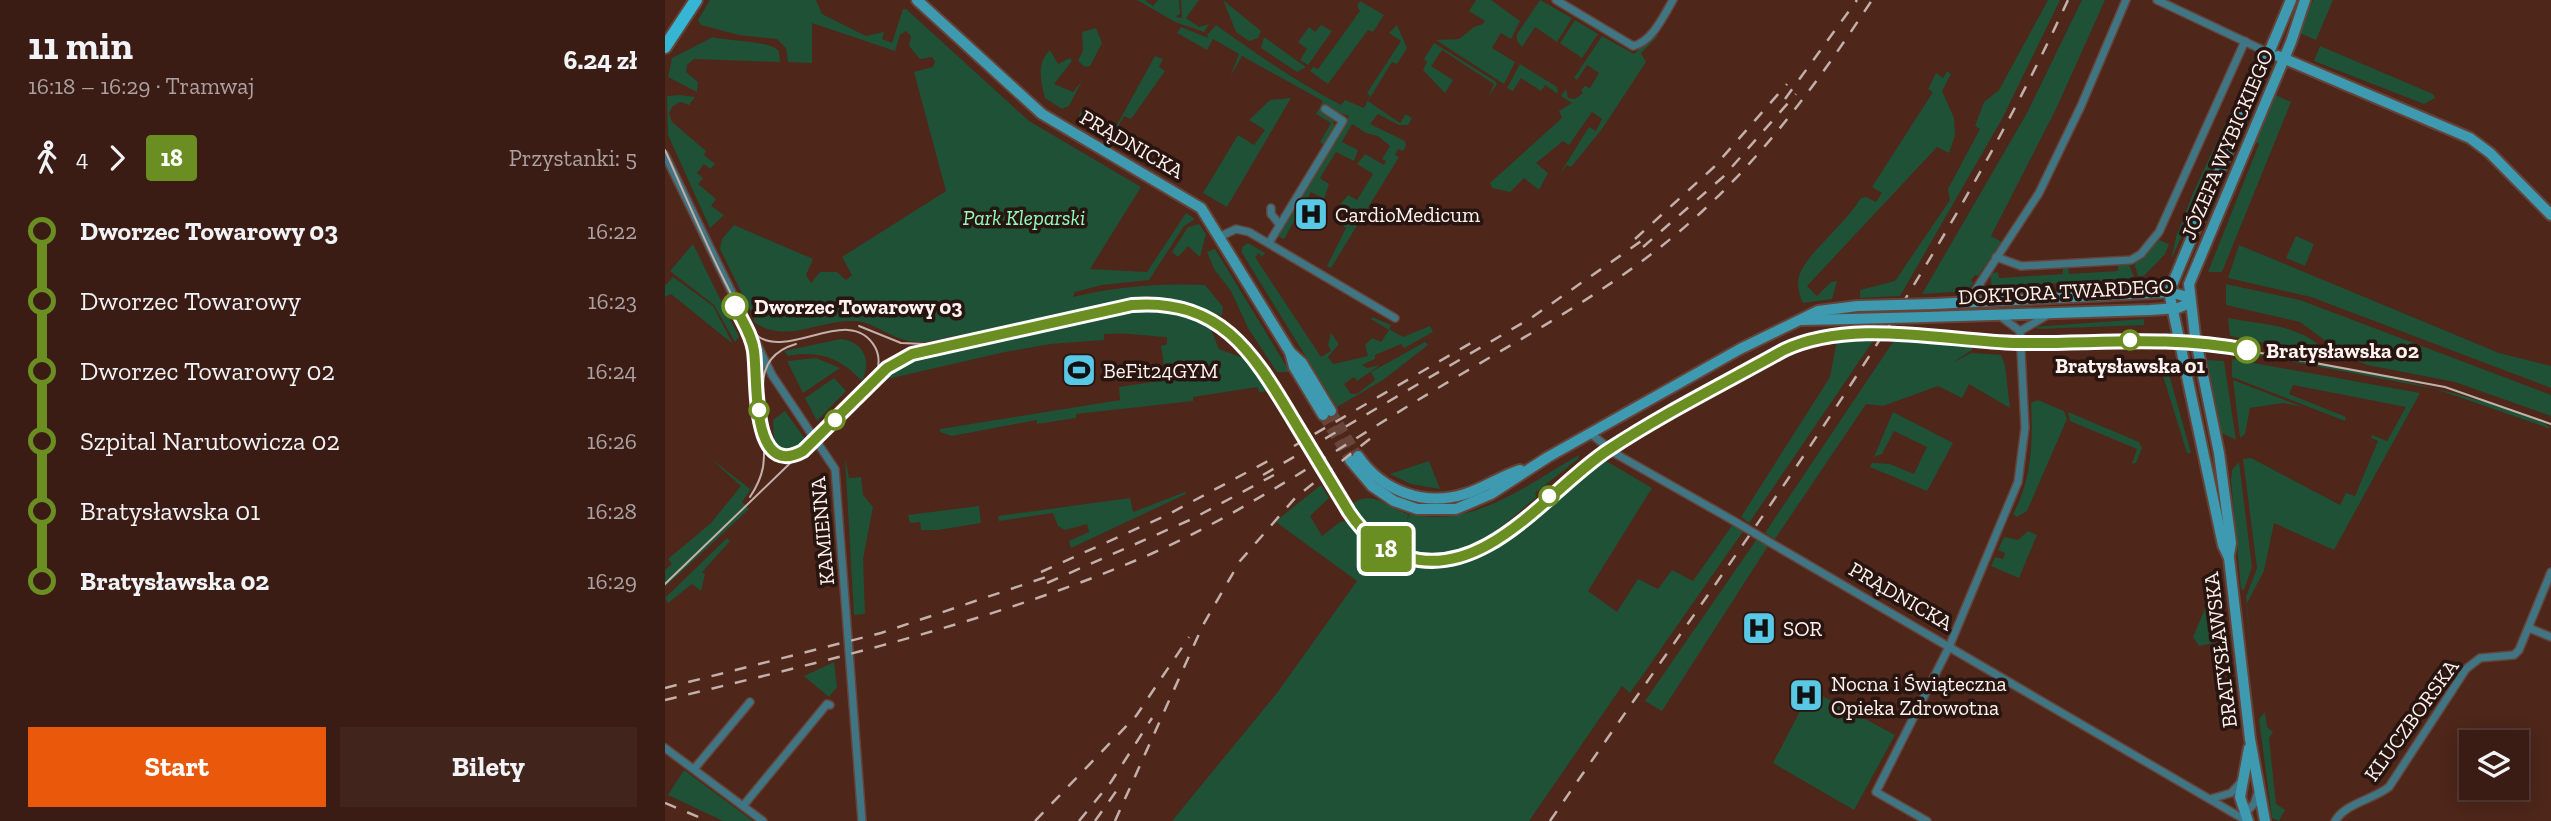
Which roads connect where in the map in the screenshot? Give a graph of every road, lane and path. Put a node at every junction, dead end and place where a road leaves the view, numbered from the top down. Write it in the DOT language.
graph roads {
  1 [pos="696,0"];
  2 [pos="917,0"];
  3 [pos="1556,0"];
  4 [pos="1673,0"];
  5 [pos="2126,0"];
  6 [pos="2157,0"];
  7 [pos="2291,0"];
  8 [pos="2305,0"];
  9 [pos="2245,41"];
  10 [pos="666,49"];
  11 [pos="2269,52"];
  12 [pos="2283,58"];
  13 [pos="1325,109"];
  14 [pos="665,155"];
  15 [pos="1271,208"];
  16 [pos="2551,215"];
  17 [pos="1280,225"];
  18 [pos="1221,236"];
  19 [pos="1269,243"];
  20 [pos="1996,257"];
  21 [pos="2169,292"];
  22 [pos="1967,303"];
  23 [pos="2189,303"];
  24 [pos="2172,309"];
  25 [pos="1997,314"];
  26 [pos="2047,315"];
  27 [pos="1395,318"];
  28 [pos="1801,320"];
  29 [pos="2020,331"];
  30 [pos="1327,413"];
  31 [pos="1590,433"];
  32 [pos="1354,458"];
  33 [pos="2229,558"];
  34 [pos="2551,572"];
  35 [pos="2548,586"];
  36 [pos="2529,628"];
  37 [pos="2551,637"];
  38 [pos="1949,647"];
  39 [pos="750,702"];
  40 [pos="830,705"];
  41 [pos="2250,738"];
  42 [pos="665,748"];
  43 [pos="694,769"];
  44 [pos="2243,778"];
  45 [pos="2258,788"];
  46 [pos="2210,799"];
  47 [pos="743,806"];
  48 [pos="2243,816"];
  49 [pos="763,821"];
  50 [pos="862,821"];
  51 [pos="1927,821"];
  52 [pos="2265,821"];
  53 [pos="2335,821"];
  1 -- 10 [label="main road"];
  2 -- 18 [label="street, PRĄDNICKA"];
  3 -- 4 [label="street"];
  5 -- 20 [label="street"];
  6 -- 9 [label="street, JÓZEFA WYBICKIEGO"];
  7 -- 11 [label="street, JÓZEFA WYBICKIEGO"];
  8 -- 12 [label="street, JÓZEFA WYBICKIEGO"];
  9 -- 11 [label="street, JÓZEFA WYBICKIEGO"];
  9 -- 20 [label="street, JÓZEFA WYBICKIEGO"];
  11 -- 12 [label="street"];
  11 -- 21 [label="street, JÓZEFA WYBICKIEGO"];
  12 -- 16 [label="street"];
  12 -- 23 [label="street, JÓZEFA WYBICKIEGO"];
  13 -- 17 [label="street"];
  14 -- 50 [label="street, KAMIENNA"];
  15 -- 17 [label="street"];
  17 -- 19 [label="street"];
  18 -- 19 [label="street"];
  18 -- 30 [label="street, PRĄDNICKA"];
  19 -- 27 [label="street"];
  20 -- 22 [label="street"];
  21 -- 22 [label="street, DOKTORA TWARDEGO"];
  21 -- 23 [label="street, DOKTORA TWARDEGO"];
  21 -- 24 [label="street, BRATYSŁAWSKA"];
  22 -- 28 [label="street, DOKTORA TWARDEGO, bridge"];
  23 -- 24 [label="street, DOKTORA TWARDEGO"];
  23 -- 33 [label="street, BRATYSŁAWSKA"];
  24 -- 26 [label="street, DOKTORA TWARDEGO"];
  24 -- 33 [label="street, BRATYSŁAWSKA"];
  25 -- 26 [label="street, DOKTORA TWARDEGO"];
  25 -- 28 [label="street, DOKTORA TWARDEGO, bridge"];
  25 -- 29 [label="street"];
  26 -- 29 [label="street"];
  28 -- 31 [label="street, DOKTORA TWARDEGO"];
  29 -- 38 [label="street"];
  31 -- 32 [label="street"];
  31 -- 38 [label="street, PRĄDNICKA, bridge"];
  33 -- 41 [label="street, BRATYSŁAWSKA"];
  34 -- 35 [label="street, KLUCZBORSKA"];
  35 -- 36 [label="street, KLUCZBORSKA"];
  36 -- 37 [label="street"];
  36 -- 53 [label="street, KLUCZBORSKA"];
  38 -- 46 [label="street, PRĄDNICKA"];
  38 -- 51 [label="street"];
  39 -- 43 [label="street"];
  40 -- 47 [label="street"];
  41 -- 44 [label="street, BRATYSŁAWSKA"];
  41 -- 45 [label="street, BRATYSŁAWSKA"];
  42 -- 43 [label="street"];
  43 -- 47 [label="street"];
  44 -- 46 [label="street"];
  44 -- 48 [label="street, BRATYSŁAWSKA"];
  45 -- 48 [label="street"];
  45 -- 52 [label="street, BRATYSŁAWSKA"];
  46 -- 48 [label="street, PRĄDNICKA"];
  47 -- 49 [label="street"];
}
